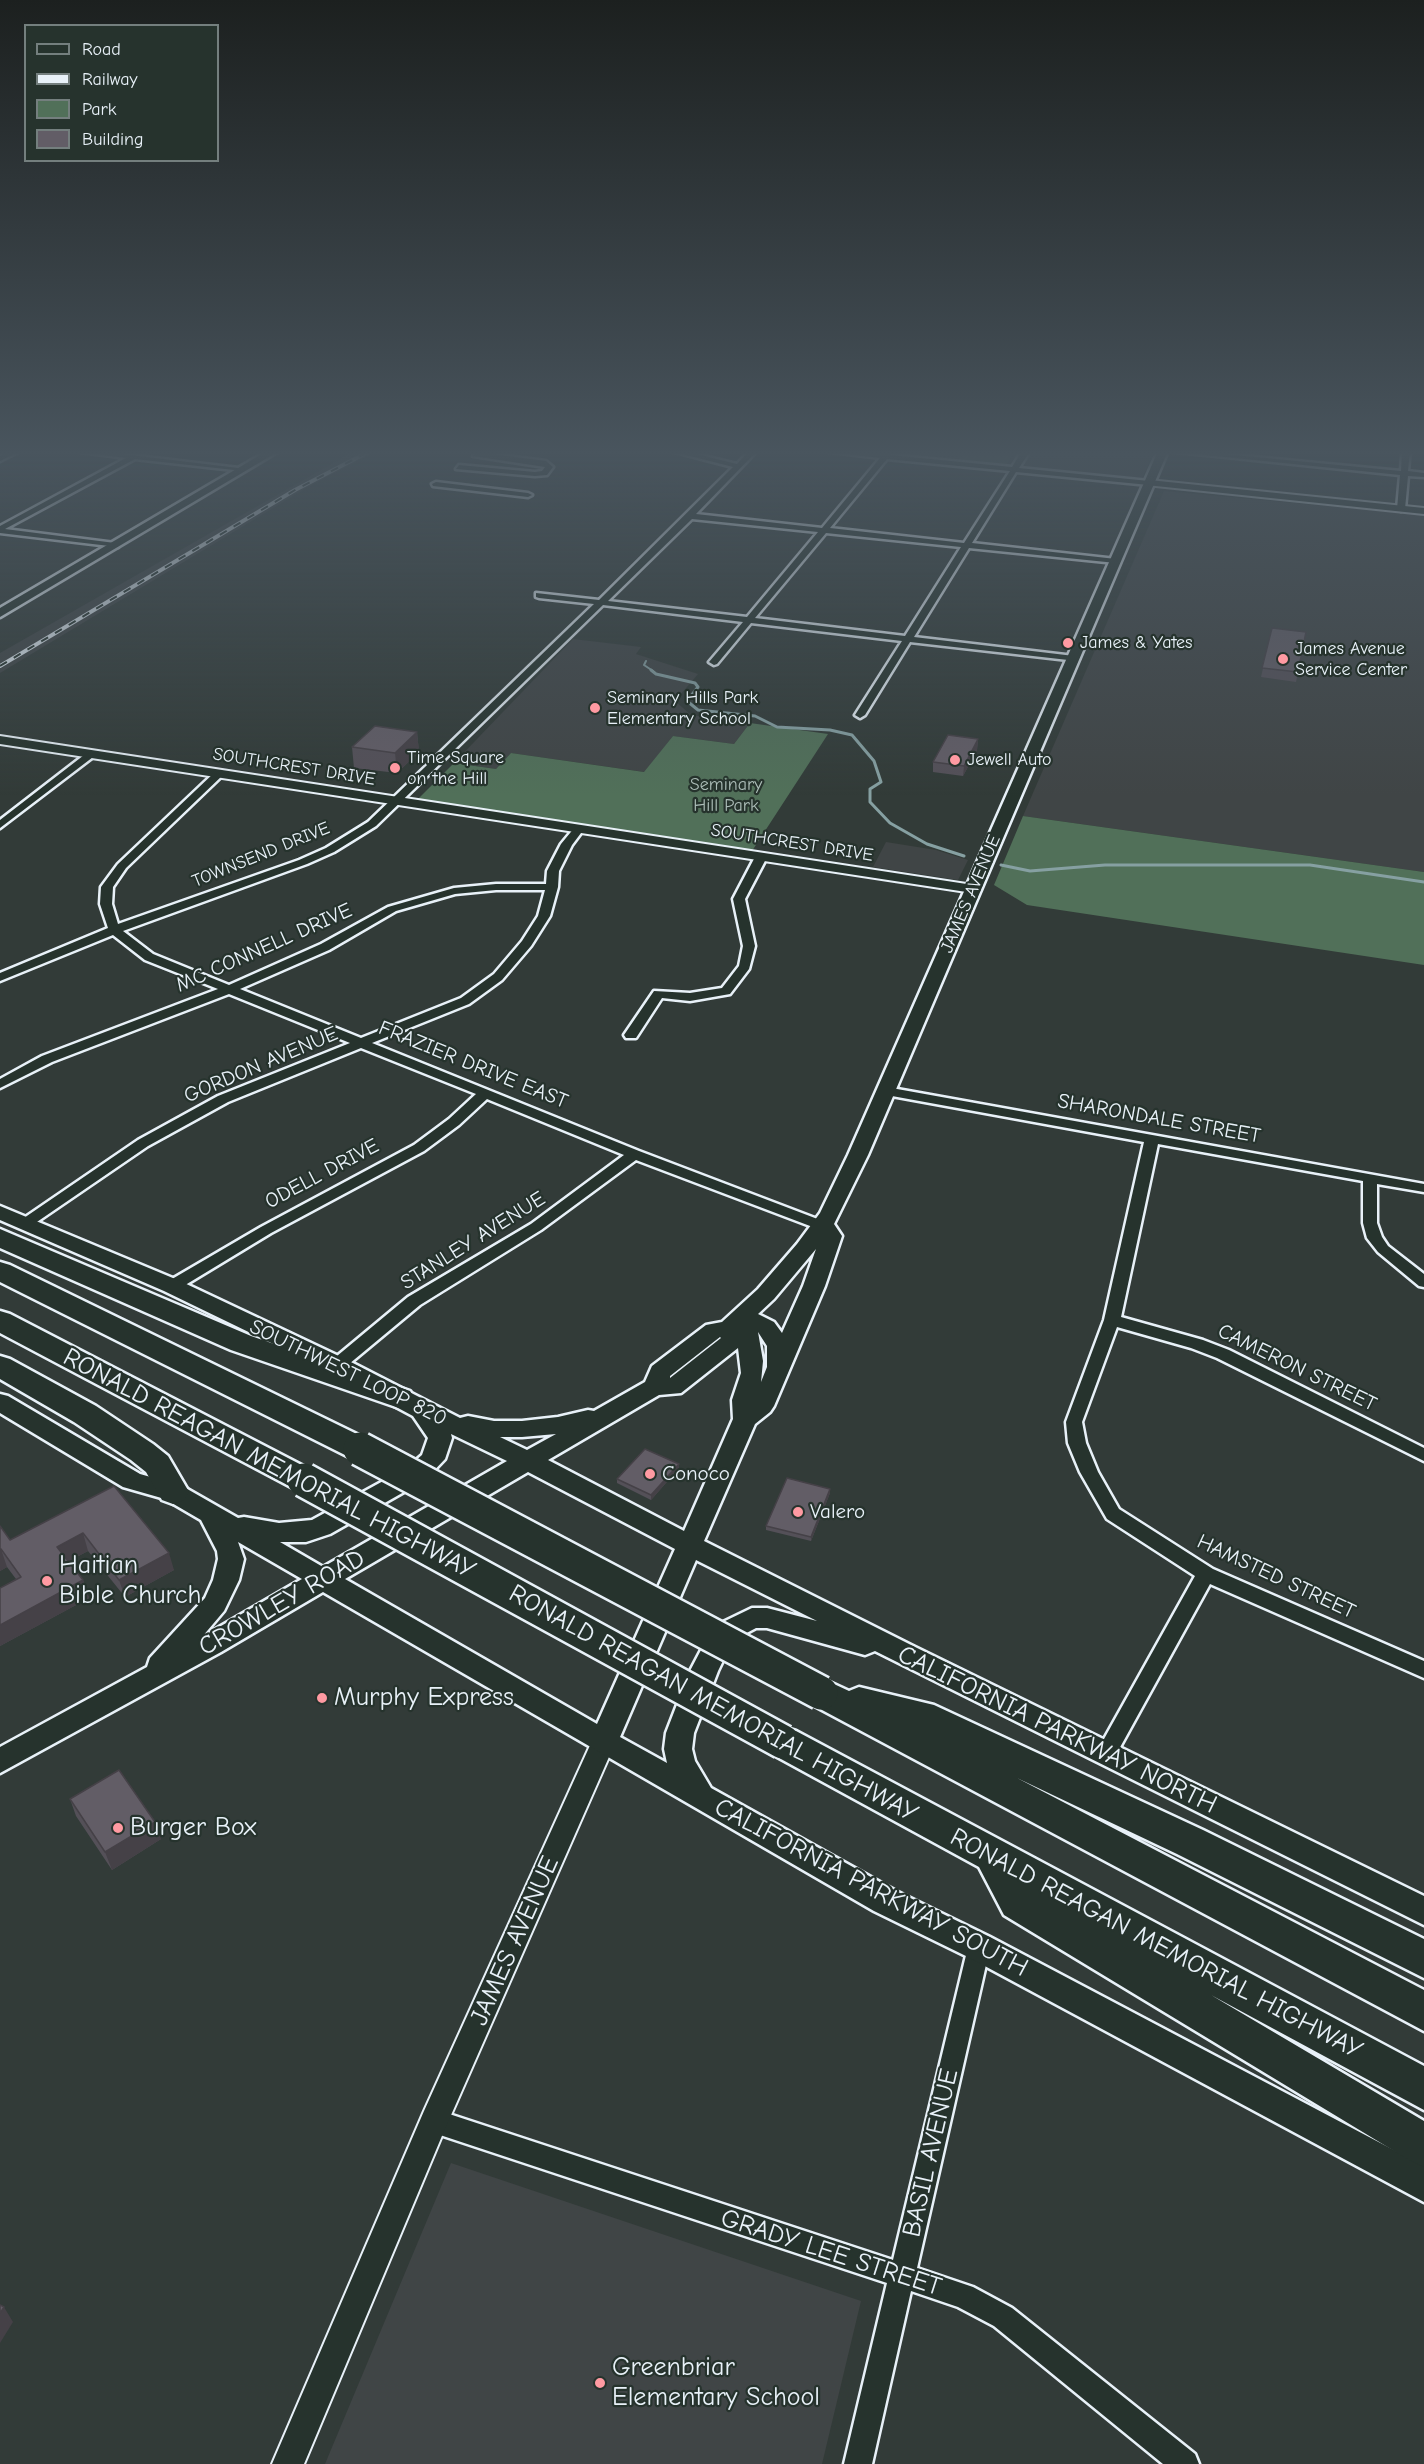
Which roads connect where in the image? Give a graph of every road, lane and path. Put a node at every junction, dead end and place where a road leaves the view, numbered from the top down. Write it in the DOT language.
graph roads {
  1 [pos="80,566"];
  2 [pos="637,566"];
  3 [pos="795,566"];
  4 [pos="954,566"];
  5 [pos="1114,566"];
  6 [pos="539,595"];
  7 [pos="599,602"];
  8 [pos="0,613"];
  9 [pos="749,620"];
  10 [pos="908,639"];
  11 [pos="1074,659"];
  12 [pos="714,662"];
  13 [pos="860,715"];
  14 [pos="0,740"];
  15 [pos="92,754"];
  16 [pos="219,774"];
  17 [pos="397,801"];
  18 [pos="0,825"];
  19 [pos="579,829"];
  20 [pos="761,857"];
  21 [pos="552,887"];
  22 [pos="973,890"];
  23 [pos="114,930"];
  24 [pos="0,977"];
  25 [pos="228,990"];
  26 [pos="631,1035"];
  27 [pos="364,1043"];
  28 [pos="0,1084"];
  29 [pos="886,1091"];
  30 [pos="485,1093"];
  31 [pos="1152,1139"];
  32 [pos="634,1154"];
  33 [pos="1370,1178"];
  34 [pos="1424,1188"];
  35 [pos="0,1212"];
  36 [pos="26,1223"];
  37 [pos="823,1226"];
  38 [pos="0,1238"];
  39 [pos="0,1271"];
  40 [pos="1424,1282"];
  41 [pos="172,1286"];
  42 [pos="1112,1320"];
  43 [pos="0,1321"];
  44 [pos="735,1322"];
  45 [pos="0,1365"];
  46 [pos="337,1365"];
  47 [pos="778,1368"];
  48 [pos="404,1401"];
  49 [pos="620,1407"];
  50 [pos="3,1408"];
  51 [pos="440,1419"];
  52 [pos="745,1419"];
  53 [pos="1424,1455"];
  54 [pos="528,1461"];
  55 [pos="173,1492"];
  56 [pos="216,1517"];
  57 [pos="690,1546"];
  58 [pos="1206,1574"];
  59 [pos="325,1578"];
  60 [pos="903,1654"];
  61 [pos="1424,1671"];
  62 [pos="148,1680"];
  63 [pos="821,1693"];
  64 [pos="604,1741"];
  65 [pos="1106,1754"];
  66 [pos="0,1761"];
  67 [pos="700,1796"];
  68 [pos="993,1857"];
  69 [pos="1424,1911"];
  70 [pos="979,1947"];
  71 [pos="1424,1959"];
  72 [pos="1424,2011"];
  73 [pos="1424,2089"];
  74 [pos="434,2121"];
  75 [pos="1424,2145"];
  76 [pos="1424,2185"];
  77 [pos="902,2277"];
  78 [pos="288,2464"];
  79 [pos="858,2464"];
  80 [pos="1185,2464"];
  1 -- 8 [label="main road"];
  2 -- 7 [label="street, TOWNSEND DRIVE"];
  3 -- 9 [label="street"];
  4 -- 10 [label="street"];
  5 -- 11 [label="main road, JAMES AVENUE"];
  6 -- 7 [label="street"];
  7 -- 9 [label="street"];
  7 -- 17 [label="street, TOWNSEND DRIVE"];
  9 -- 10 [label="street"];
  9 -- 12 [label="street"];
  10 -- 11 [label="street"];
  10 -- 13 [label="street"];
  11 -- 22 [label="main road, JAMES AVENUE"];
  14 -- 15 [label="street, SOUTHCREST DRIVE"];
  15 -- 16 [label="street, SOUTHCREST DRIVE"];
  15 -- 18 [label="street"];
  16 -- 17 [label="street, SOUTHCREST DRIVE"];
  16 -- 23 [label="street"];
  17 -- 19 [label="street, SOUTHCREST DRIVE"];
  17 -- 23 [label="street, TOWNSEND DRIVE"];
  19 -- 20 [label="street, SOUTHCREST DRIVE"];
  19 -- 21 [label="street, GORDON AVENUE"];
  20 -- 22 [label="street, SOUTHCREST DRIVE"];
  20 -- 26 [label="street"];
  21 -- 25 [label="street, MC CONNELL DRIVE"];
  21 -- 27 [label="street, GORDON AVENUE"];
  22 -- 29 [label="main road, JAMES AVENUE"];
  23 -- 24 [label="street, TOWNSEND DRIVE"];
  23 -- 25 [label="street, FRAZIER DRIVE EAST"];
  25 -- 27 [label="street, FRAZIER DRIVE EAST"];
  25 -- 28 [label="street, MC CONNELL DRIVE"];
  27 -- 30 [label="street, FRAZIER DRIVE EAST"];
  27 -- 36 [label="street, GORDON AVENUE"];
  29 -- 31 [label="street, SHARONDALE STREET"];
  29 -- 37 [label="main road, JAMES AVENUE"];
  30 -- 32 [label="street, FRAZIER DRIVE EAST"];
  30 -- 41 [label="street, ODELL DRIVE"];
  31 -- 33 [label="street, SHARONDALE STREET"];
  31 -- 42 [label="street, HAMSTED STREET"];
  32 -- 37 [label="street, FRAZIER DRIVE EAST"];
  32 -- 46 [label="street, STANLEY AVENUE"];
  33 -- 34 [label="street, SHARONDALE STREET"];
  33 -- 40 [label="street"];
  35 -- 36 [label="main road, SOUTHWEST LOOP 820"];
  36 -- 41 [label="main road, SOUTHWEST LOOP 820"];
  37 -- 44 [label="main road, JAMES AVENUE"];
  37 -- 47 [label="main road, JAMES AVENUE"];
  38 -- 48 [label="highway"];
  39 -- 63 [label="highway, bridge"];
  41 -- 46 [label="main road, SOUTHWEST LOOP 820"];
  42 -- 53 [label="street, CAMERON STREET"];
  42 -- 58 [label="street, HAMSTED STREET"];
  43 -- 68 [label="highway, RONALD REAGAN MEMORIAL HIGHWAY, bridge"];
  44 -- 47 [label="main road"];
  44 -- 49 [label="main road, CROWLEY ROAD"];
  44 -- 52 [label="main road, JAMES AVENUE"];
  45 -- 55 [label="highway"];
  46 -- 48 [label="main road, SOUTHWEST LOOP 820"];
  47 -- 52 [label="main road, JAMES AVENUE"];
  48 -- 51 [label="main road, SOUTHWEST LOOP 820"];
  48 -- 56 [label="main road"];
  49 -- 51 [label="main road"];
  49 -- 54 [label="main road, CROWLEY ROAD"];
  50 -- 55 [label="main road"];
  51 -- 54 [label="main road, SOUTHWEST LOOP 820"];
  52 -- 57 [label="main road, JAMES AVENUE"];
  54 -- 57 [label="main road, SOUTHWEST LOOP 820"];
  54 -- 59 [label="main road, CROWLEY ROAD"];
  55 -- 56 [label="main road"];
  56 -- 59 [label="main road"];
  56 -- 62 [label="main road"];
  57 -- 60 [label="main road, CALIFORNIA PARKWAY NORTH"];
  57 -- 64 [label="main road, JAMES AVENUE"];
  58 -- 61 [label="street, HAMSTED STREET"];
  58 -- 65 [label="street"];
  59 -- 62 [label="main road, CROWLEY ROAD"];
  59 -- 64 [label="main road, CALIFORNIA PARKWAY SOUTH"];
  60 -- 65 [label="main road, CALIFORNIA PARKWAY NORTH"];
  60 -- 67 [label="main road"];
  62 -- 66 [label="main road, CROWLEY ROAD"];
  63 -- 71 [label="highway"];
  63 -- 72 [label="highway"];
  64 -- 67 [label="main road, CALIFORNIA PARKWAY SOUTH"];
  64 -- 74 [label="street, JAMES AVENUE"];
  65 -- 69 [label="main road, CALIFORNIA PARKWAY NORTH"];
  67 -- 70 [label="main road, CALIFORNIA PARKWAY SOUTH"];
  68 -- 73 [label="highway, RONALD REAGAN MEMORIAL HIGHWAY"];
  68 -- 75 [label="highway"];
  70 -- 76 [label="main road, CALIFORNIA PARKWAY SOUTH"];
  70 -- 77 [label="street, BASIL AVENUE"];
  74 -- 77 [label="street, GRADY LEE STREET"];
  74 -- 78 [label="street, JAMES AVENUE"];
  77 -- 79 [label="street, BASIL AVENUE"];
  77 -- 80 [label="street, GRADY LEE STREET"];
}
